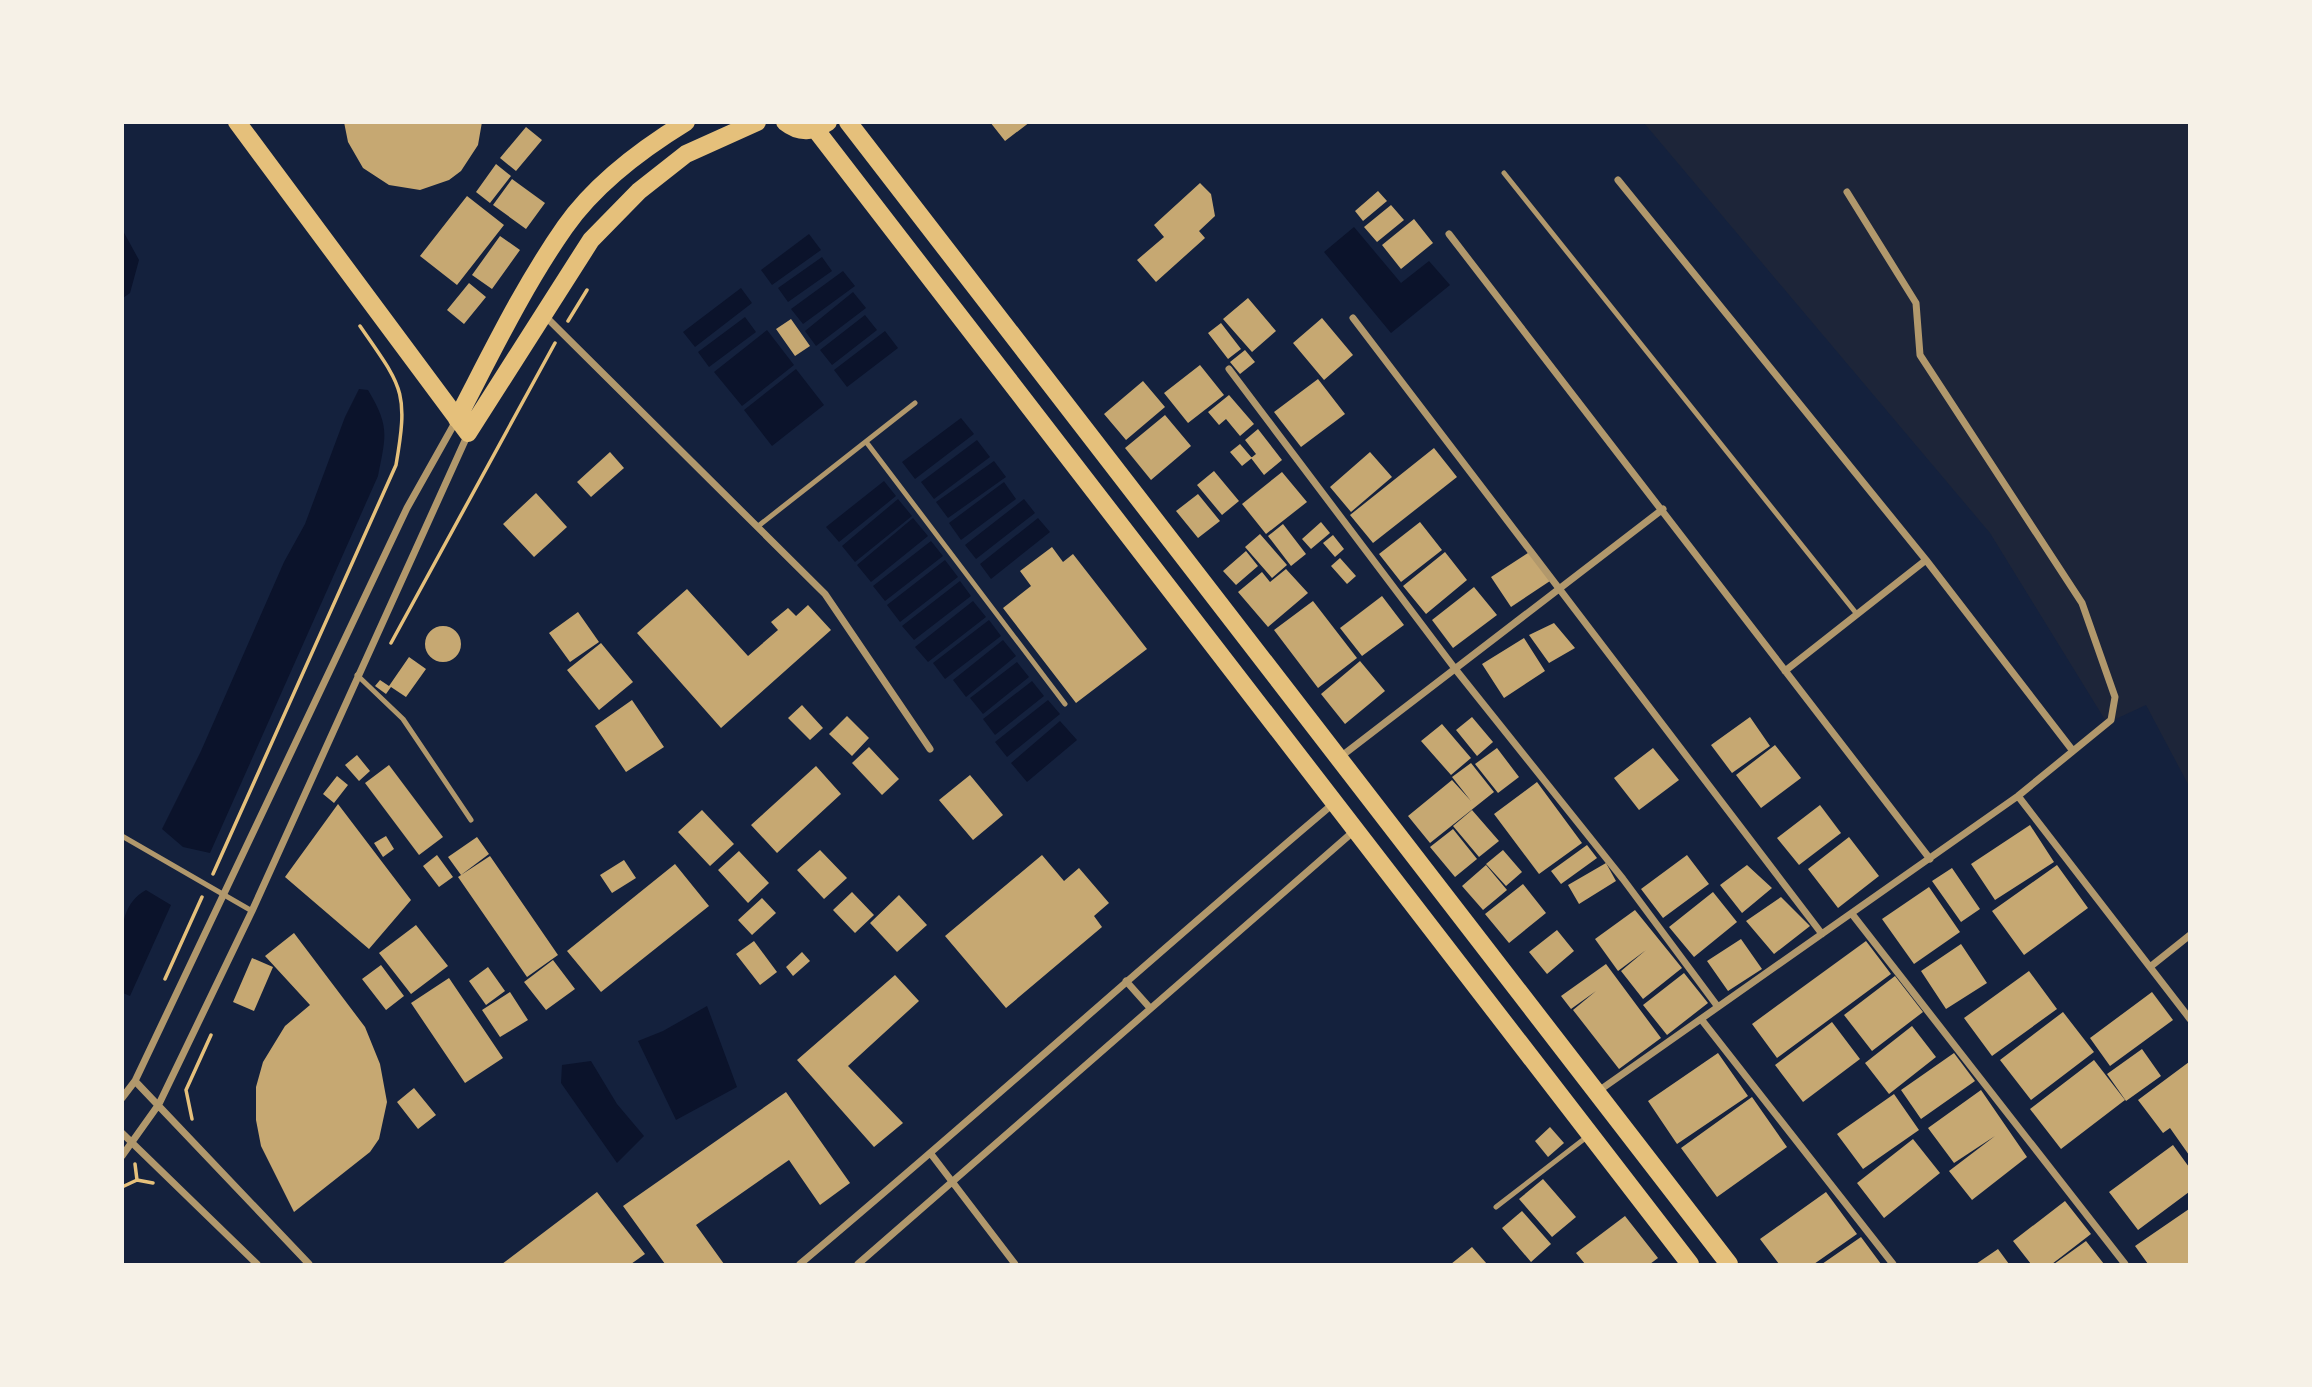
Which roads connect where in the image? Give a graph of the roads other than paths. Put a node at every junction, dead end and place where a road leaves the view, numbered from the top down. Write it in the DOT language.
graph roads {
  1 [pos="237,122"];
  2 [pos="686,122"];
  3 [pos="757,122"];
  4 [pos="785,122"];
  5 [pos="848,122"];
  6 [pos="822,126"];
  7 [pos="1504,173"];
  8 [pos="1618,180"];
  9 [pos="1847,192"];
  10 [pos="1449,234"];
  11 [pos="543,313"];
  12 [pos="1353,318"];
  13 [pos="1027,356"];
  14 [pos="1229,369"];
  15 [pos="1004,373"];
  16 [pos="915,403"];
  17 [pos="462,426"];
  18 [pos="867,443"];
  19 [pos="1663,509"];
  20 [pos="757,527"];
  21 [pos="1926,560"];
  22 [pos="1562,589"];
  23 [pos="1856,613"];
  24 [pos="1456,670"];
  25 [pos="1786,670"];
  26 [pos="357,676"];
  27 [pos="1065,704"];
  28 [pos="930,749"];
  29 [pos="2073,751"];
  30 [pos="1338,759"];
  31 [pos="2018,796"];
  32 [pos="1336,801"];
  33 [pos="471,820"];
  34 [pos="1357,829"];
  35 [pos="122,836"];
  36 [pos="1930,859"];
  37 [pos="223,893"];
  38 [pos="252,911"];
  39 [pos="1852,914"];
  40 [pos="1822,934"];
  41 [pos="2189,935"];
  42 [pos="2150,967"];
  43 [pos="1126,981"];
  44 [pos="1718,1007"];
  45 [pos="1150,1008"];
  46 [pos="1700,1019"];
  47 [pos="2189,1019"];
  48 [pos="135,1081"];
  49 [pos="1596,1093"];
  50 [pos="122,1098"];
  51 [pos="159,1104"];
  52 [pos="122,1133"];
  53 [pos="1589,1135"];
  54 [pos="132,1141"];
  55 [pos="931,1154"];
  56 [pos="122,1156"];
  57 [pos="954,1182"];
  58 [pos="1496,1207"];
  59 [pos="257,1265"];
  60 [pos="309,1265"];
  61 [pos="800,1265"];
  62 [pos="858,1265"];
  63 [pos="1015,1265"];
  64 [pos="1690,1265"];
  65 [pos="1729,1265"];
  66 [pos="1894,1265"];
  67 [pos="2125,1265"];
  1 -- 17 [label="highway"];
  2 -- 17 [label="highway"];
  3 -- 11 [label="highway"];
  4 -- 6 [label="highway"];
  5 -- 13 [label="highway"];
  6 -- 15 [label="highway"];
  7 -- 23 [label="lane"];
  8 -- 21 [label="street"];
  9 -- 29 [label="street"];
  10 -- 19 [label="street"];
  11 -- 17 [label="highway"];
  11 -- 20 [label="street"];
  12 -- 22 [label="street"];
  13 -- 15 [label="highway"];
  13 -- 30 [label="highway"];
  14 -- 24 [label="street"];
  15 -- 32 [label="highway"];
  16 -- 18 [label="lane"];
  17 -- 26 [label="street"];
  17 -- 37 [label="street"];
  18 -- 20 [label="lane"];
  18 -- 27 [label="lane"];
  19 -- 22 [label="street"];
  19 -- 25 [label="street"];
  20 -- 28 [label="street"];
  21 -- 23 [label="street"];
  21 -- 29 [label="street"];
  22 -- 24 [label="street"];
  22 -- 40 [label="street"];
  23 -- 25 [label="street"];
  24 -- 30 [label="street"];
  24 -- 44 [label="street"];
  25 -- 36 [label="street"];
  26 -- 33 [label="lane"];
  26 -- 38 [label="street"];
  29 -- 31 [label="street"];
  30 -- 49 [label="highway"];
  31 -- 36 [label="street"];
  31 -- 42 [label="street"];
  32 -- 34 [label="highway"];
  32 -- 43 [label="street"];
  34 -- 45 [label="street"];
  34 -- 53 [label="highway"];
  35 -- 37 [label="lane"];
  36 -- 39 [label="street"];
  37 -- 38 [label="lane"];
  37 -- 48 [label="street"];
  38 -- 51 [label="street"];
  39 -- 40 [label="street"];
  39 -- 67 [label="street"];
  40 -- 44 [label="street"];
  41 -- 42 [label="street"];
  42 -- 47 [label="street"];
  43 -- 45 [label="street"];
  43 -- 55 [label="street"];
  44 -- 46 [label="street"];
  45 -- 57 [label="street"];
  46 -- 49 [label="street"];
  46 -- 66 [label="street"];
  48 -- 50 [label="street"];
  48 -- 51 [label="street"];
  49 -- 65 [label="highway"];
  51 -- 54 [label="street"];
  51 -- 60 [label="street"];
  52 -- 54 [label="street"];
  53 -- 58 [label="lane"];
  53 -- 64 [label="highway"];
  54 -- 56 [label="street"];
  54 -- 59 [label="street"];
  55 -- 57 [label="street"];
  55 -- 61 [label="street"];
  57 -- 62 [label="street"];
  57 -- 63 [label="street"];
}
